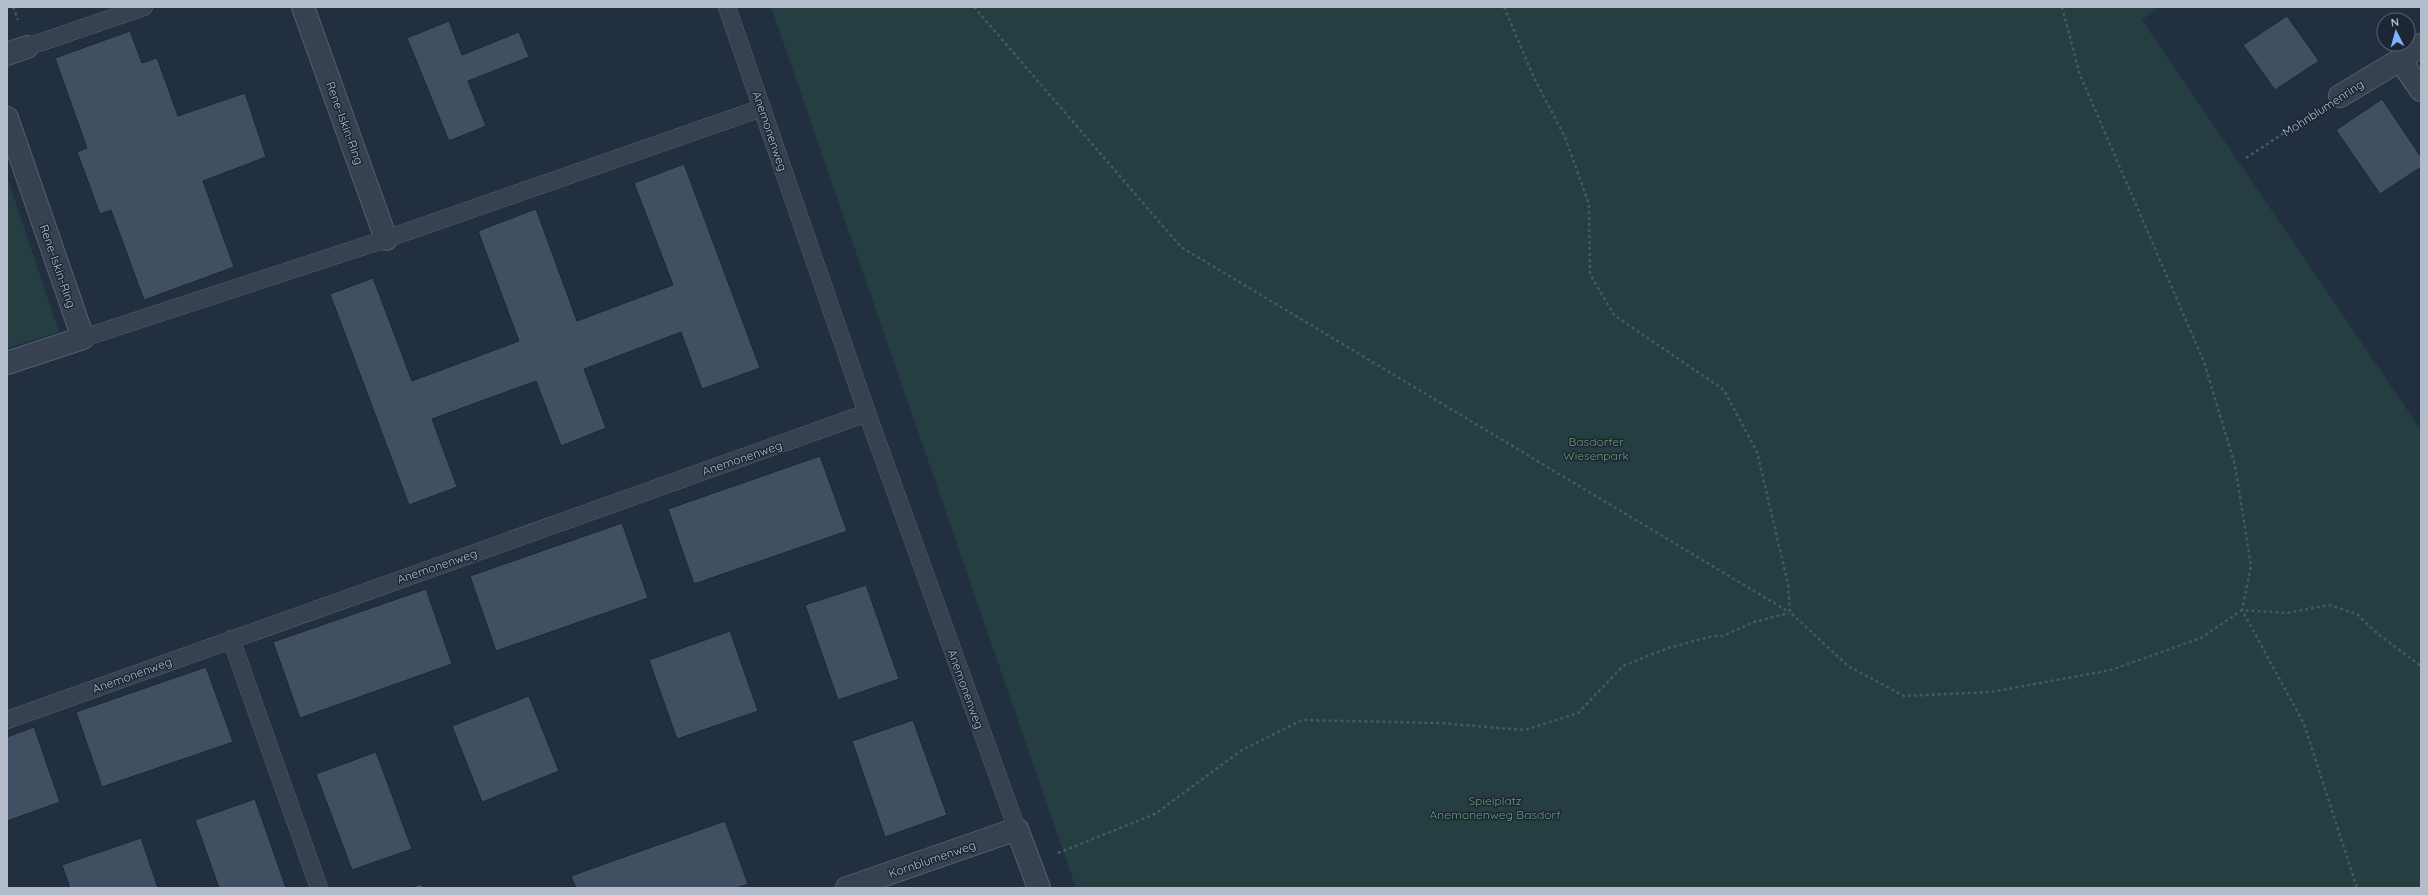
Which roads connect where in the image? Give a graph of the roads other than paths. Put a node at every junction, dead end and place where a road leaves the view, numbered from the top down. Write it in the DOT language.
graph roads {
  1 [pos="144,7"];
  2 [pos="303,7"];
  3 [pos="727,7"];
  4 [pos="2421,45"];
  5 [pos="17,51"];
  6 [pos="2400,60"];
  7 [pos="2421,90"];
  8 [pos="2340,96"];
  9 [pos="762,108"];
  10 [pos="7,118"];
  11 [pos="386,239"];
  12 [pos="83,338"];
  13 [pos="7,364"];
  14 [pos="867,413"];
  15 [pos="231,638"];
  16 [pos="7,720"];
  17 [pos="1016,829"];
  18 [pos="319,888"];
  19 [pos="848,888"];
  20 [pos="1039,888"];
  1 -- 5 [label="lane"];
  2 -- 11 [label="street, Rene-Iskin-Ring"];
  3 -- 9 [label="lane, Anemonenweg"];
  4 -- 6 [label="street, Mohnblumenring"];
  6 -- 7 [label="street"];
  6 -- 8 [label="street, Mohnblumenring"];
  9 -- 11 [label="lane"];
  9 -- 14 [label="lane, Anemonenweg"];
  10 -- 12 [label="street, Rene-Iskin-Ring"];
  11 -- 12 [label="lane"];
  12 -- 13 [label="street"];
  14 -- 15 [label="lane, Anemonenweg"];
  14 -- 17 [label="lane, Anemonenweg"];
  15 -- 16 [label="lane, Anemonenweg"];
  15 -- 18 [label="lane"];
  17 -- 19 [label="street, Kornblumenweg"];
  17 -- 20 [label="street"];
}
